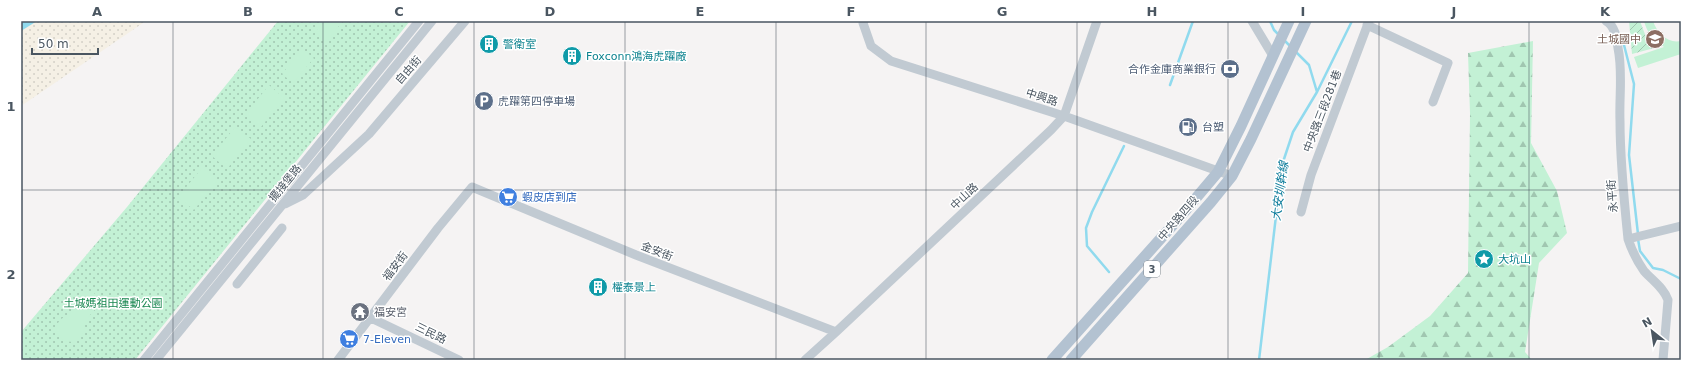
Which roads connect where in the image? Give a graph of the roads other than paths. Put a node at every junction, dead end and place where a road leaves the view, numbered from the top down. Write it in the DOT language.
graph roads {
  1 [pos="419,21"];
  2 [pos="432,21"];
  3 [pos="465,21"];
  4 [pos="864,21"];
  5 [pos="1097,21"];
  6 [pos="1252,21"];
  7 [pos="1289,21"];
  8 [pos="1306,21"];
  9 [pos="1606,21"];
  10 [pos="1368,23"];
  11 [pos="1273,56"];
  12 [pos="1434,102"];
  13 [pos="1064,116"];
  14 [pos="1218,172"];
  15 [pos="1232,176"];
  16 [pos="472,187"];
  17 [pos="282,206"];
  18 [pos="1301,212"];
  19 [pos="1681,226"];
  20 [pos="282,228"];
  21 [pos="1628,239"];
  22 [pos="236,284"];
  23 [pos="371,318"];
  24 [pos="836,332"];
  25 [pos="144,360"];
  26 [pos="156,360"];
  27 [pos="338,360"];
  28 [pos="459,360"];
  29 [pos="805,360"];
  30 [pos="1052,360"];
  31 [pos="1071,360"];
  32 [pos="1663,360"];
  1 -- 25 [label="street, 擺接堡路"];
  2 -- 17 [label="street, 擺接堡路"];
  3 -- 17 [label="street, 自由街"];
  4 -- 13 [label="street, 中興路"];
  5 -- 13 [label="street, 中山路"];
  6 -- 11 [label="street"];
  7 -- 11 [label="main road, 3"];
  8 -- 15 [label="main road, 中央路四段 / 3"];
  9 -- 21 [label="street, 永平街"];
  10 -- 12 [label="street"];
  10 -- 18 [label="street, 中央路三段281巷"];
  11 -- 14 [label="main road, 中央路四段 / 3"];
  13 -- 14 [label="street, 中興路"];
  13 -- 24 [label="street, 中山路"];
  14 -- 15 [label="street, 中興路"];
  14 -- 30 [label="main road, 中央路四段 / 3"];
  15 -- 31 [label="main road, 中央路四段 / 3"];
  16 -- 23 [label="street, 福安街"];
  16 -- 24 [label="street, 金安街"];
  17 -- 26 [label="street, 擺接堡路"];
  19 -- 21 [label="street"];
  20 -- 22 [label="street"];
  21 -- 32 [label="street, 永平街"];
  23 -- 27 [label="street, 福安街"];
  23 -- 28 [label="street, 三民路"];
  24 -- 29 [label="street, 中山路"];
}
